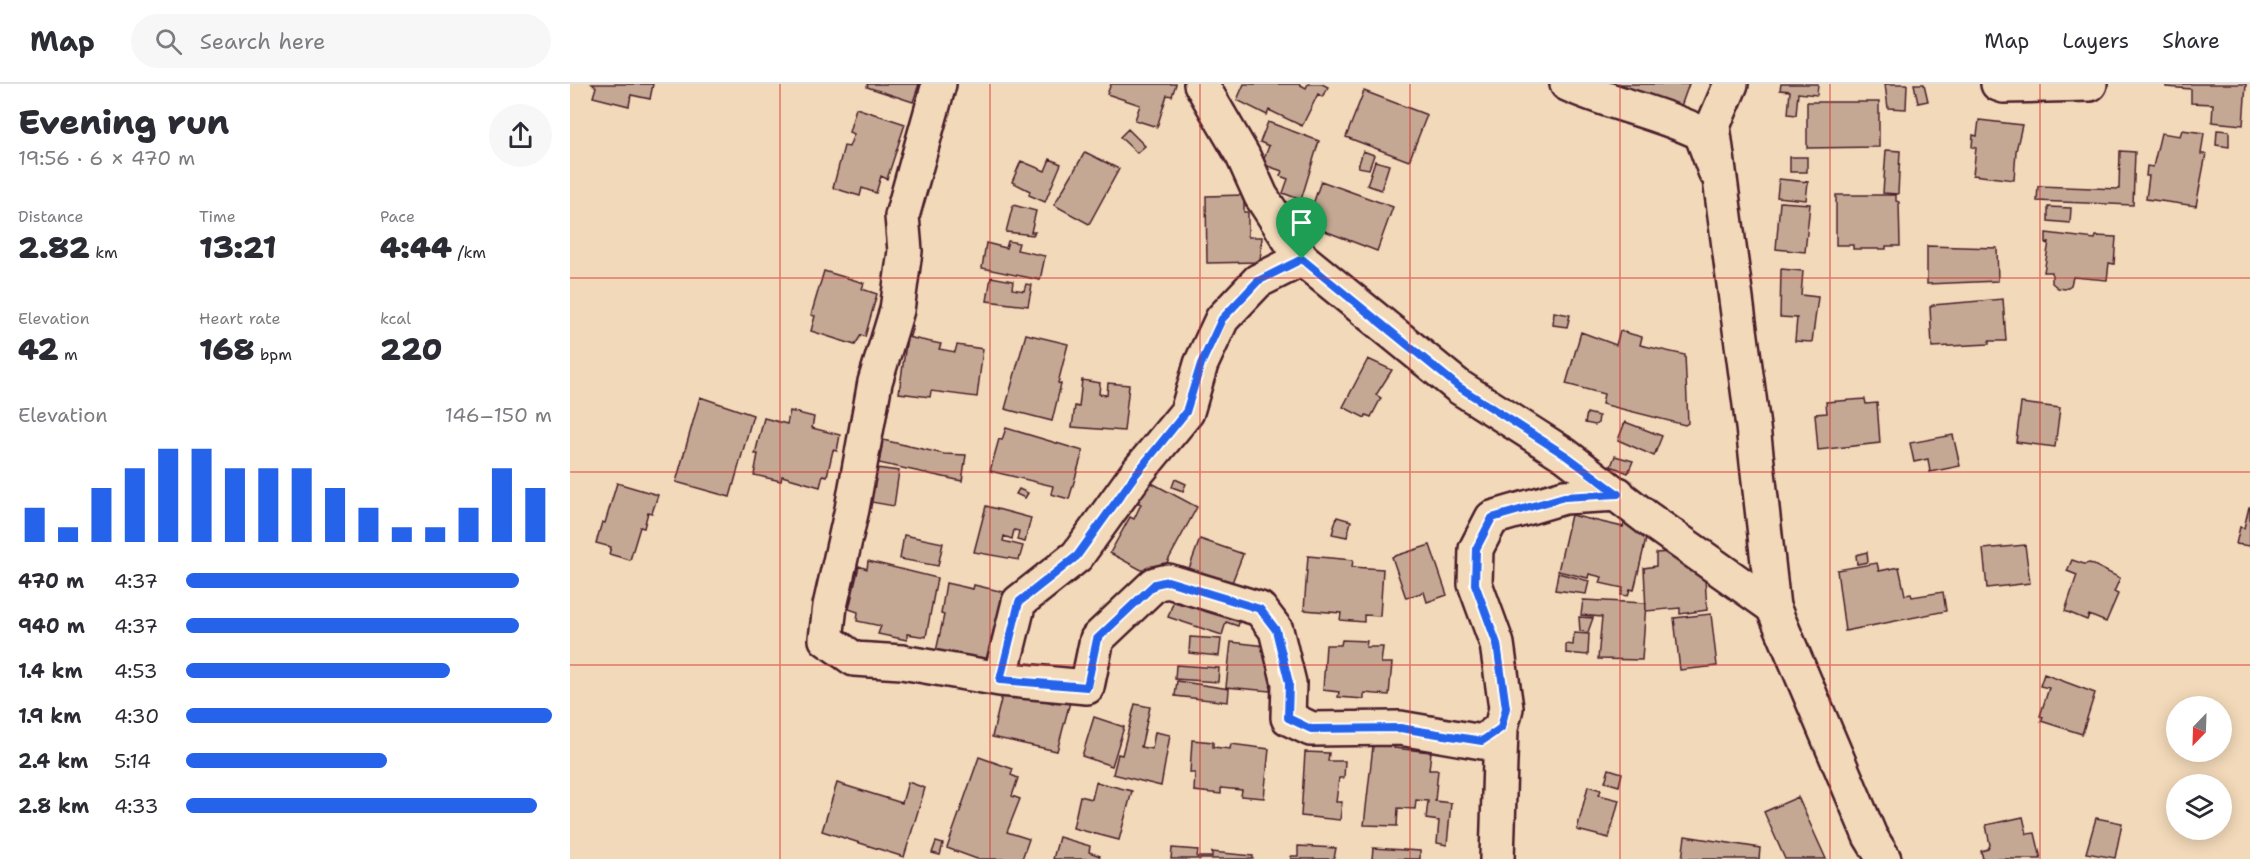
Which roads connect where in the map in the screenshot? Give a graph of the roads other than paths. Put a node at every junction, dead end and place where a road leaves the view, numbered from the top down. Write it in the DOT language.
graph roads {
  1 [pos="939,84"];
  2 [pos="1201,84"];
  3 [pos="1567,84"];
  4 [pos="1731,84"];
  5 [pos="1998,84"];
  6 [pos="2090,84"];
  7 [pos="1719,184"];
  8 [pos="1302,259"];
  9 [pos="1618,494"];
  10 [pos="1773,607"];
  11 [pos="1000,680"];
  12 [pos="1501,728"];
  13 [pos="1497,859"];
  14 [pos="1884,859"];
  1 -- 11 [label="street"];
  2 -- 8 [label="street"];
  3 -- 7 [label="street"];
  4 -- 7 [label="street"];
  5 -- 6 [label="street"];
  7 -- 10 [label="street"];
  8 -- 9 [label="street"];
  8 -- 11 [label="street"];
  9 -- 10 [label="street"];
  9 -- 12 [label="street"];
  10 -- 14 [label="street"];
  11 -- 12 [label="street"];
  12 -- 13 [label="street"];
}
